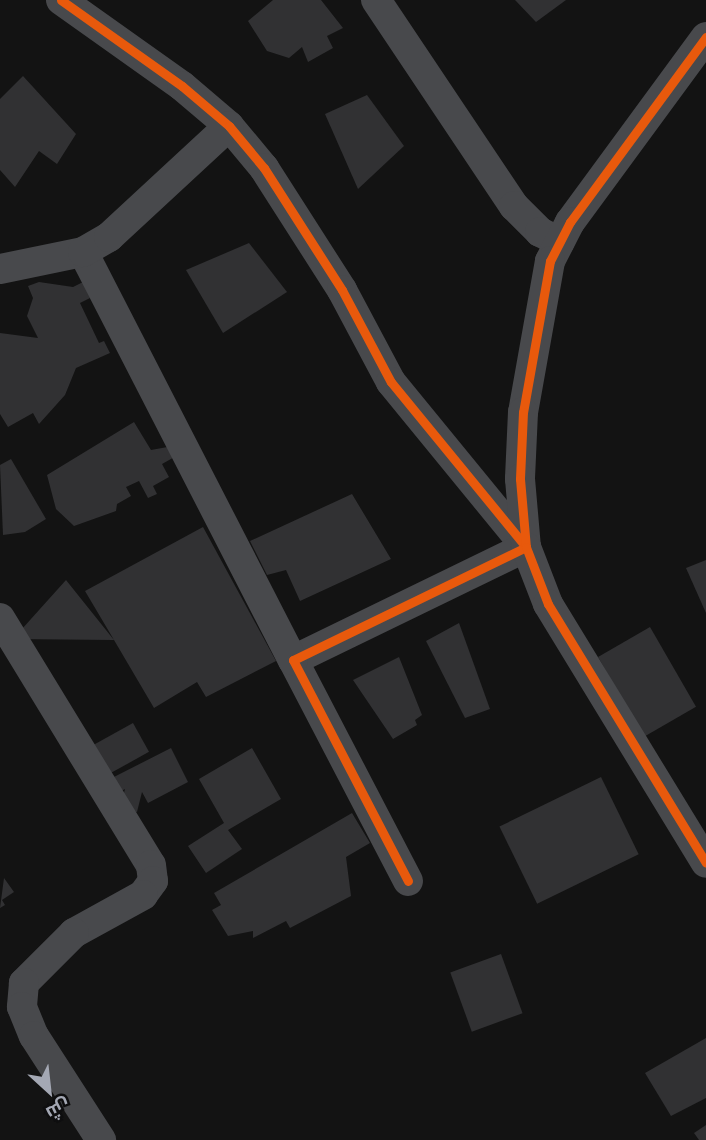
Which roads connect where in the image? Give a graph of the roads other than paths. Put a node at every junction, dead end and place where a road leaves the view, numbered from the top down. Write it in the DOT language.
graph roads {
  1 [pos="61,0"];
  2 [pos="376,0"];
  3 [pos="706,37"];
  4 [pos="229,126"];
  5 [pos="560,242"];
  6 [pos="83,252"];
  7 [pos="0,269"];
  8 [pos="526,547"];
  9 [pos="0,618"];
  10 [pos="293,660"];
  11 [pos="706,863"];
  12 [pos="408,881"];
  13 [pos="101,1140"];
  1 -- 4 [label="street"];
  2 -- 5 [label="street"];
  3 -- 5 [label="street"];
  4 -- 6 [label="street"];
  4 -- 8 [label="street"];
  5 -- 8 [label="street"];
  6 -- 7 [label="street"];
  6 -- 10 [label="street"];
  8 -- 10 [label="street"];
  8 -- 11 [label="street"];
  9 -- 13 [label="street"];
  10 -- 12 [label="street"];
}
